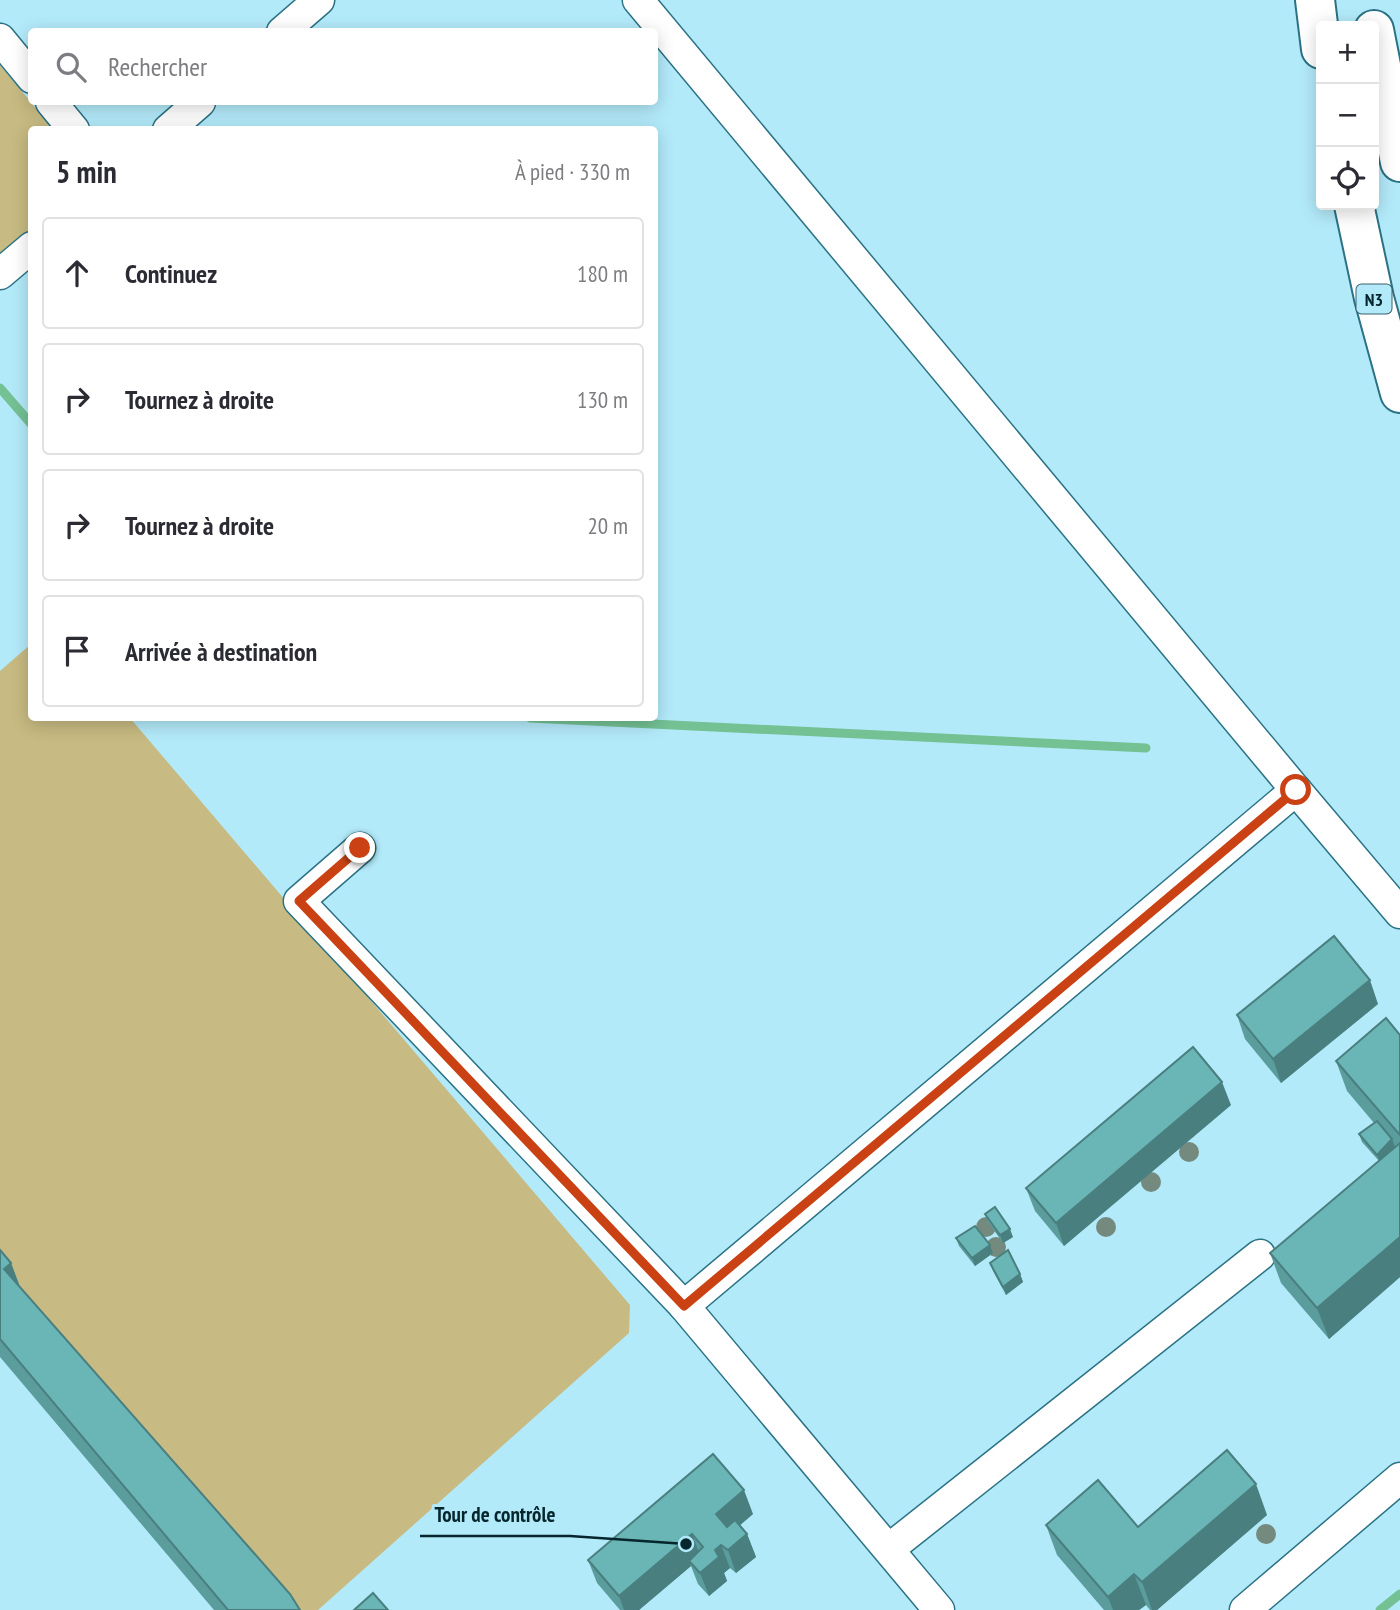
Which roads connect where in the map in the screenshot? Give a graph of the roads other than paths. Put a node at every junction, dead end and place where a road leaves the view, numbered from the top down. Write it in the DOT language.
graph roads {
  1 [pos="319,0"];
  2 [pos="638,0"];
  3 [pos="1315,0"];
  4 [pos="1369,0"];
  5 [pos="1318,21"];
  6 [pos="1372,21"];
  7 [pos="287,28"];
  8 [pos="0,40"];
  9 [pos="1379,58"];
  10 [pos="28,73"];
  11 [pos="53,105"];
  12 [pos="196,105"];
  13 [pos="71,126"];
  14 [pos="172,126"];
  15 [pos="1400,162"];
  16 [pos="1355,210"];
  17 [pos="28,250"];
  18 [pos="0,274"];
  19 [pos="1400,393"];
  20 [pos="1296,790"];
  21 [pos="360,848"];
  22 [pos="1400,913"];
  23 [pos="1260,1255"];
  24 [pos="684,1306"];
  25 [pos="1400,1478"];
  26 [pos="889,1549"];
  27 [pos="939,1610"];
  28 [pos="1245,1610"];
  1 -- 7 [label="lane"];
  2 -- 20 [label="lane"];
  3 -- 5 [label="highway"];
  4 -- 6 [label="highway"];
  8 -- 10 [label="lane"];
  9 -- 15 [label="highway"];
  11 -- 13 [label="lane"];
  12 -- 14 [label="lane"];
  16 -- 19 [label="highway, N3"];
  17 -- 18 [label="lane"];
  20 -- 22 [label="lane"];
  20 -- 24 [label="lane"];
  21 -- 24 [label="lane"];
  23 -- 26 [label="lane"];
  24 -- 26 [label="lane"];
  25 -- 28 [label="lane"];
  26 -- 27 [label="lane"];
}
